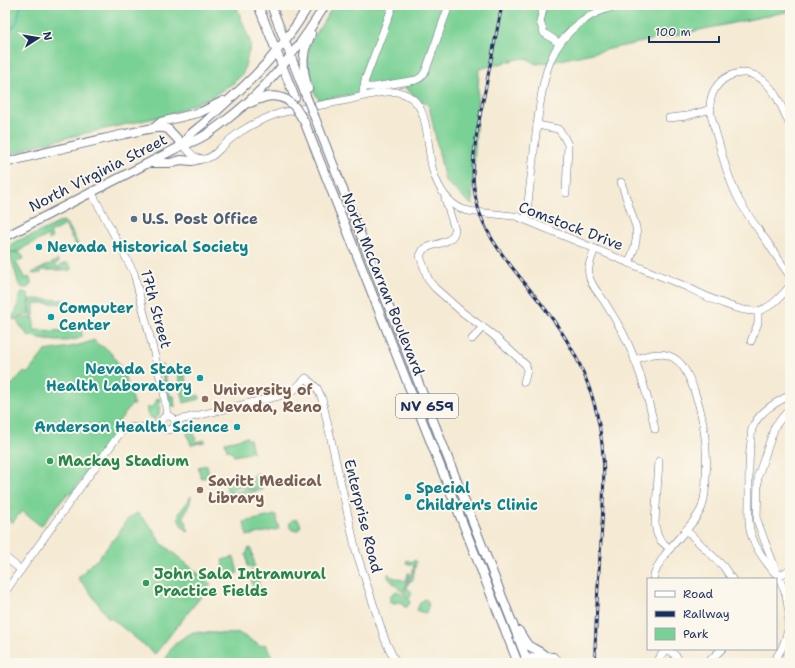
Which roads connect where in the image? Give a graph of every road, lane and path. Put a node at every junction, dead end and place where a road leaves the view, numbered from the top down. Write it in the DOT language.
graph roads {
  1 [pos="258,5"];
  2 [pos="271,5"];
  3 [pos="309,5"];
  4 [pos="325,5"];
  5 [pos="393,5"];
  6 [pos="449,5"];
  7 [pos="544,5"];
  8 [pos="620,5"];
  9 [pos="317,19"];
  10 [pos="285,41"];
  11 [pos="559,43"];
  12 [pos="276,51"];
  13 [pos="290,56"];
  14 [pos="282,66"];
  15 [pos="364,87"];
  16 [pos="235,94"];
  17 [pos="308,95"];
  18 [pos="363,96"];
  19 [pos="242,107"];
  20 [pos="711,108"];
  21 [pos="669,118"];
  22 [pos="304,121"];
  23 [pos="537,125"];
  24 [pos="790,125"];
  25 [pos="154,128"];
  26 [pos="183,145"];
  27 [pos="200,159"];
  28 [pos="149,163"];
  29 [pos="5,164"];
  30 [pos="622,182"];
  31 [pos="92,192"];
  32 [pos="566,193"];
  33 [pos="443,194"];
  34 [pos="526,220"];
  35 [pos="5,237"];
  36 [pos="595,249"];
  37 [pos="629,263"];
  38 [pos="790,276"];
  39 [pos="790,286"];
  40 [pos="758,311"];
  41 [pos="483,327"];
  42 [pos="472,339"];
  43 [pos="751,341"];
  44 [pos="636,360"];
  45 [pos="524,382"];
  46 [pos="790,395"];
  47 [pos="790,411"];
  48 [pos="167,416"];
  49 [pos="175,421"];
  50 [pos="161,424"];
  51 [pos="655,430"];
  52 [pos="658,461"];
  53 [pos="686,530"];
  54 [pos="670,549"];
  55 [pos="5,557"];
  56 [pos="21,570"];
  57 [pos="790,570"];
  58 [pos="778,576"];
  59 [pos="654,578"];
  60 [pos="731,578"];
  61 [pos="5,592"];
  62 [pos="510,615"];
  63 [pos="789,623"];
  64 [pos="667,650"];
  65 [pos="669,650"];
  66 [pos="721,650"];
  67 [pos="544,655"];
  68 [pos="553,657"];
  69 [pos="527,661"];
  70 [pos="396,663"];
  71 [pos="517,663"];
  72 [pos="539,663"];
  73 [pos="562,663"];
  74 [pos="657,663"];
  75 [pos="682,663"];
  76 [pos="707,663"];
  77 [pos="773,663"];
  1 -- 12 [label="main road, North McCarran Boulevard / NV 659"];
  2 -- 10 [label="main road, North McCarran Boulevard / NV 659"];
  3 -- 10 [label="main road, North Virginia Street"];
  4 -- 9 [label="main road, North Virginia Street"];
  5 -- 15 [label="street"];
  6 -- 15 [label="street"];
  7 -- 11 [label="street"];
  8 -- 11 [label="street"];
  9 -- 13 [label="main road, North Virginia Street"];
  9 -- 17 [label="main road"];
  10 -- 12 [label="main road, North Virginia Street"];
  10 -- 13 [label="main road, North McCarran Boulevard / NV 659"];
  11 -- 23 [label="street"];
  12 -- 14 [label="main road, North McCarran Boulevard / NV 659"];
  12 -- 16 [label="main road, North Virginia Street"];
  13 -- 14 [label="main road, North Virginia Street"];
  13 -- 17 [label="main road, North McCarran Boulevard / NV 659"];
  14 -- 19 [label="main road, North Virginia Street"];
  14 -- 22 [label="main road, North McCarran Boulevard / NV 659, bridge"];
  15 -- 18 [label="street"];
  16 -- 25 [label="main road"];
  16 -- 26 [label="main road, North Virginia Street"];
  17 -- 62 [label="main road, North McCarran Boulevard / NV 659, bridge"];
  18 -- 27 [label="street, Comstock Drive"];
  18 -- 33 [label="street, Comstock Drive"];
  19 -- 22 [label="main road, bridge"];
  19 -- 26 [label="main road, North Virginia Street"];
  20 -- 21 [label="street"];
  20 -- 24 [label="street"];
  20 -- 38 [label="street"];
  22 -- 71 [label="main road, North McCarran Boulevard / NV 659"];
  23 -- 32 [label="street"];
  23 -- 34 [label="street"];
  25 -- 26 [label="main road"];
  25 -- 29 [label="main road"];
  26 -- 27 [label="street"];
  26 -- 28 [label="main road, North Virginia Street"];
  27 -- 28 [label="main road"];
  28 -- 31 [label="main road, North Virginia Street"];
  30 -- 37 [label="street"];
  31 -- 35 [label="main road, North Virginia Street"];
  31 -- 48 [label="street, 17th Street"];
  33 -- 34 [label="street, Comstock Drive"];
  33 -- 41 [label="street"];
  34 -- 36 [label="street, Comstock Drive"];
  36 -- 37 [label="street, Comstock Drive"];
  36 -- 44 [label="street"];
  37 -- 40 [label="street, Comstock Drive"];
  39 -- 40 [label="street"];
  40 -- 43 [label="street"];
  41 -- 42 [label="street"];
  41 -- 45 [label="street"];
  44 -- 51 [label="street"];
  44 -- 53 [label="street"];
  46 -- 58 [label="street"];
  47 -- 58 [label="street"];
  48 -- 49 [label="street"];
  48 -- 50 [label="street"];
  49 -- 50 [label="street"];
  49 -- 70 [label="street, Enterprise Road"];
  50 -- 56 [label="street"];
  52 -- 54 [label="street"];
  53 -- 54 [label="street"];
  53 -- 60 [label="street"];
  54 -- 59 [label="street"];
  55 -- 56 [label="street"];
  56 -- 61 [label="street"];
  57 -- 58 [label="street"];
  58 -- 63 [label="street"];
  62 -- 67 [label="main road"];
  62 -- 69 [label="main road, North McCarran Boulevard / NV 659"];
  63 -- 77 [label="street"];
  64 -- 74 [label="street"];
  65 -- 75 [label="street"];
  66 -- 76 [label="street"];
  67 -- 68 [label="street"];
  67 -- 69 [label="street"];
  68 -- 72 [label="main road"];
  68 -- 73 [label="street"];
  69 -- 71 [label="street"];
}
